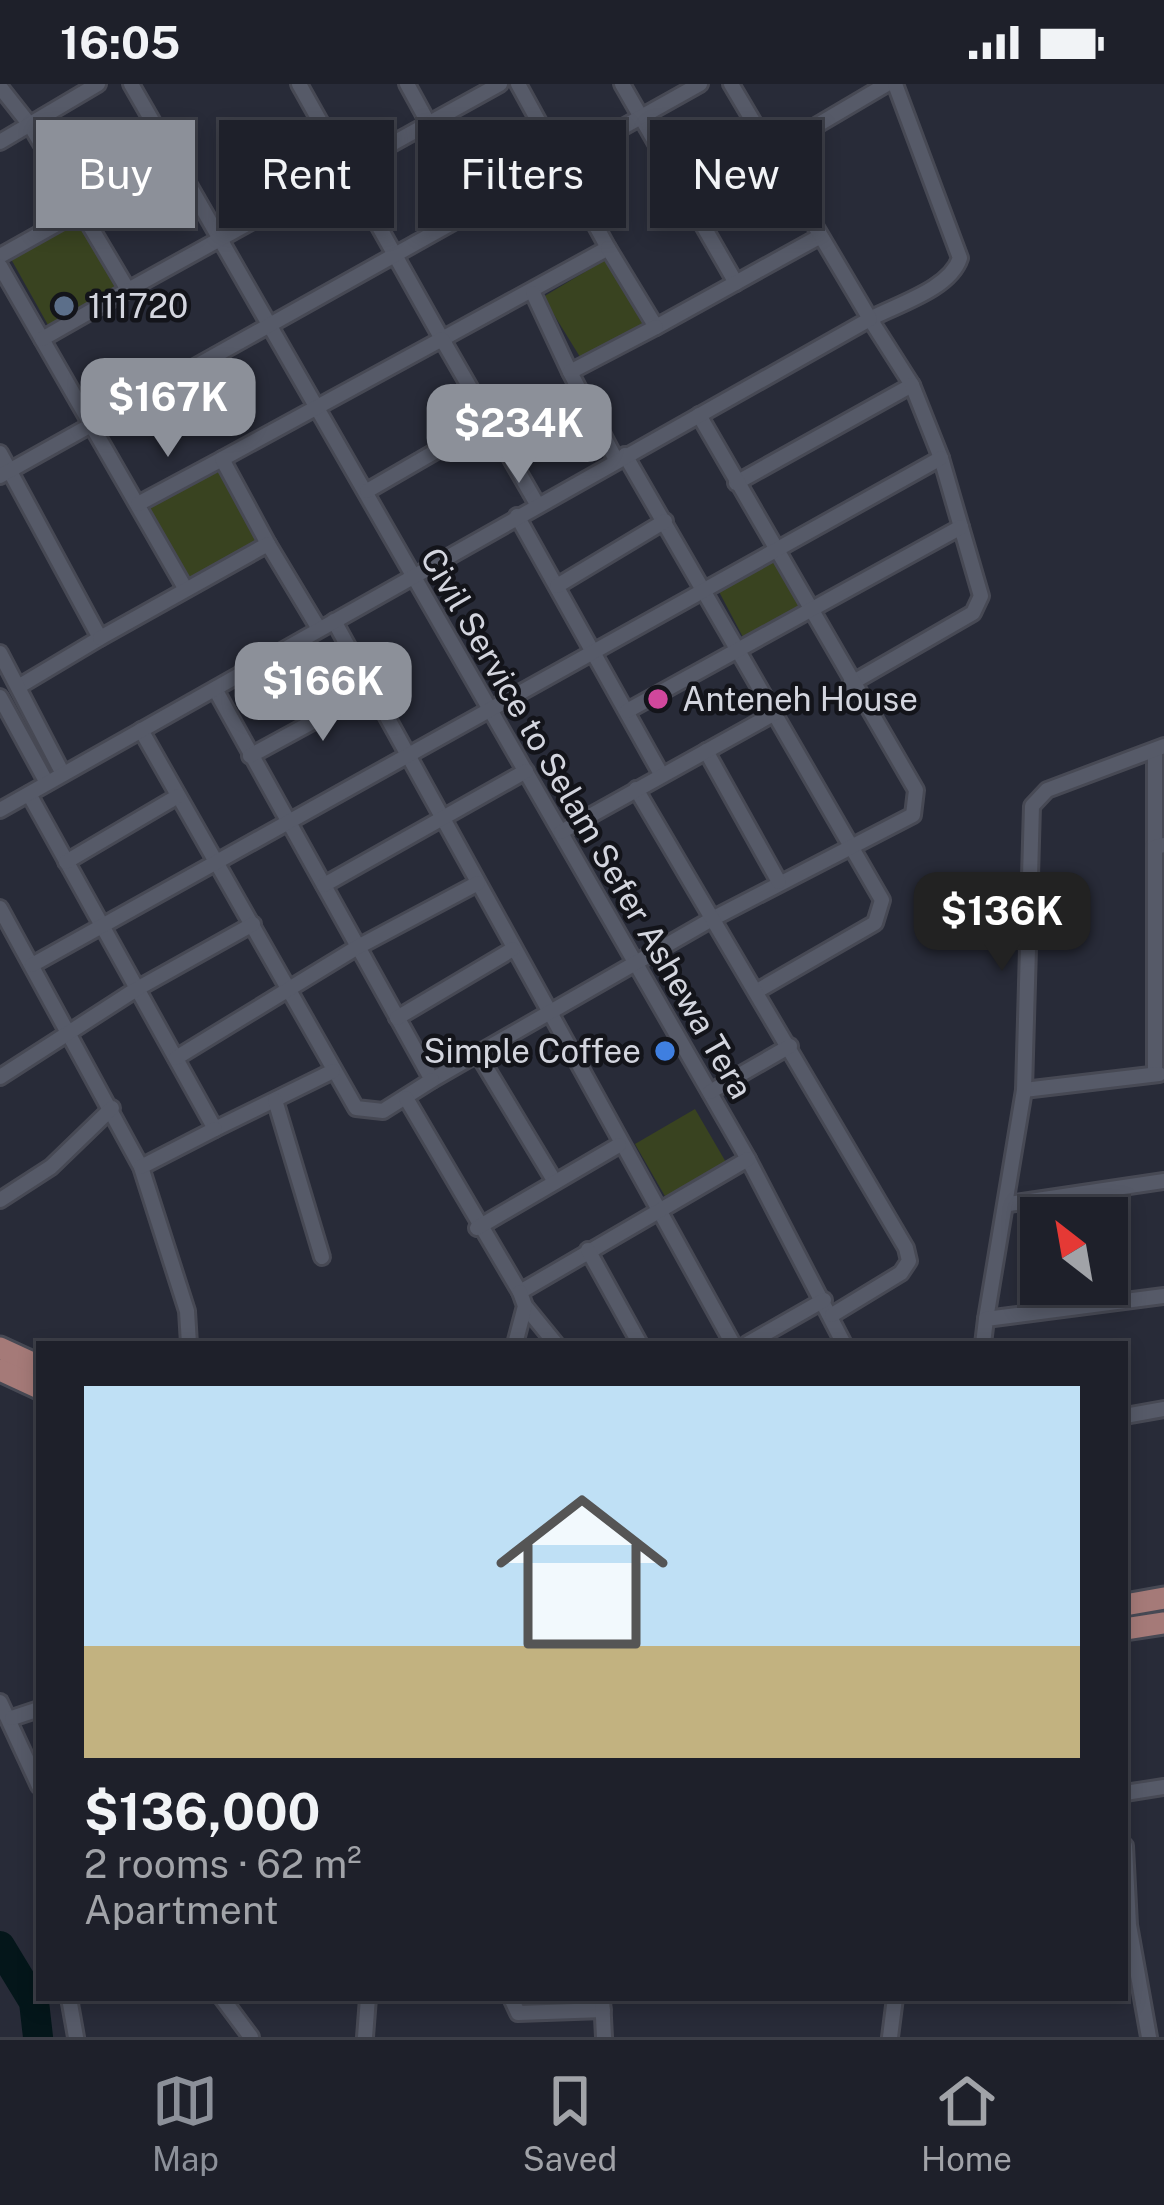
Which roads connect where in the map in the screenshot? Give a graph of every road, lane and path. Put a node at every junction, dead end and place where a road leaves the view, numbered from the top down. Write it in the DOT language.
graph roads {
  1 [pos="98,84"];
  2 [pos="131,84"];
  3 [pos="299,84"];
  4 [pos="407,84"];
  5 [pos="500,84"];
  6 [pos="518,84"];
  7 [pos="622,84"];
  8 [pos="700,84"];
  9 [pos="731,84"];
  10 [pos="891,84"];
  11 [pos="0,87"];
  12 [pos="641,118"];
  13 [pos="320,120"];
  14 [pos="427,120"];
  15 [pos="440,120"];
  16 [pos="538,120"];
  17 [pos="751,120"];
  18 [pos="822,123"];
  19 [pos="30,125"];
  20 [pos="626,126"];
  21 [pos="36,135"];
  22 [pos="0,142"];
  23 [pos="50,228"];
  24 [pos="92,228"];
  25 [pos="239,228"];
  26 [pos="382,228"];
  27 [pos="441,228"];
  28 [pos="597,228"];
  29 [pos="811,228"];
  30 [pos="220,238"];
  31 [pos="817,238"];
  32 [pos="608,248"];
  33 [pos="396,254"];
  34 [pos="0,256"];
  35 [pos="0,266"];
  36 [pos="736,283"];
  37 [pos="128,290"];
  38 [pos="533,293"];
  39 [pos="870,319"];
  40 [pos="272,325"];
  41 [pos="656,327"];
  42 [pos="42,339"];
  43 [pos="442,339"];
  44 [pos="570,372"];
  45 [pos="912,385"];
  46 [pos="316,407"];
  47 [pos="699,415"];
  48 [pos="488,421"];
  49 [pos="92,424"];
  50 [pos="0,453"];
  51 [pos="621,458"];
  52 [pos="940,458"];
  53 [pos="222,459"];
  54 [pos="5,473"];
  55 [pos="736,483"];
  56 [pos="367,491"];
  57 [pos="537,504"];
  58 [pos="138,505"];
  59 [pos="517,516"];
  60 [pos="665,521"];
  61 [pos="961,527"];
  62 [pos="268,544"];
  63 [pos="772,548"];
  64 [pos="413,574"];
  65 [pos="557,586"];
  66 [pos="703,587"];
  67 [pos="185,588"];
  68 [pos="810,610"];
  69 [pos="334,621"];
  70 [pos="319,629"];
  71 [pos="100,638"];
  72 [pos="740,650"];
  73 [pos="594,652"];
  74 [pos="0,653"];
  75 [pos="850,684"];
  76 [pos="18,687"];
  77 [pos="215,689"];
  78 [pos="373,689"];
  79 [pos="0,697"];
  80 [pos="489,709"];
  81 [pos="627,711"];
  82 [pos="775,713"];
  83 [pos="141,730"];
  84 [pos="1160,748"];
  85 [pos="706,751"];
  86 [pos="250,756"];
  87 [pos="409,757"];
  88 [pos="526,771"];
  89 [pos="63,774"];
  90 [pos="661,774"];
  91 [pos="46,783"];
  92 [pos="636,789"];
  93 [pos="28,794"];
  94 [pos="178,796"];
  95 [pos="0,810"];
  96 [pos="443,820"];
  97 [pos="289,824"];
  98 [pos="561,832"];
  99 [pos="1160,846"];
  100 [pos="856,848"];
  101 [pos="66,862"];
  102 [pos="219,865"];
  103 [pos="779,882"];
  104 [pos="478,883"];
  105 [pos="324,885"];
  106 [pos="0,908"];
  107 [pos="712,919"];
  108 [pos="253,924"];
  109 [pos="102,928"];
  110 [pos="356,948"];
  111 [pos="513,949"];
  112 [pos="1159,960"];
  113 [pos="32,965"];
  114 [pos="638,965"];
  115 [pos="289,988"];
  116 [pos="135,990"];
  117 [pos="757,991"];
  118 [pos="546,1014"];
  119 [pos="397,1018"];
  120 [pos="72,1033"];
  121 [pos="790,1046"];
  122 [pos="478,1054"];
  123 [pos="176,1058"];
  124 [pos="332,1071"];
  125 [pos="1160,1074"];
  126 [pos="0,1077"];
  127 [pos="432,1080"];
  128 [pos="1024,1090"];
  129 [pos="710,1092"];
  130 [pos="406,1098"];
  131 [pos="275,1100"];
  132 [pos="112,1108"];
  133 [pos="215,1130"];
  134 [pos="619,1144"];
  135 [pos="748,1159"];
  136 [pos="141,1167"];
  137 [pos="1164,1181"];
  138 [pos="555,1182"];
  139 [pos="0,1199"];
  140 [pos="1009,1204"];
  141 [pos="655,1209"];
  142 [pos="477,1228"];
  143 [pos="588,1250"];
  144 [pos="322,1257"];
  145 [pos="1164,1296"];
  146 [pos="523,1299"];
  147 [pos="824,1300"];
  148 [pos="832,1315"];
  149 [pos="986,1319"];
  150 [pos="189,1341"];
  151 [pos="516,1341"];
  152 [pos="553,1341"];
  153 [pos="638,1341"];
  154 [pos="731,1341"];
  155 [pos="752,1341"];
  156 [pos="843,1341"];
  157 [pos="983,1341"];
  158 [pos="0,1348"];
  159 [pos="36,1365"];
  160 [pos="0,1370"];
  161 [pos="36,1387"];
  162 [pos="1164,1409"];
  163 [pos="1128,1415"];
  164 [pos="1164,1598"];
  165 [pos="1128,1604"];
  166 [pos="1164,1623"];
  167 [pos="1128,1629"];
  168 [pos="0,1702"];
  169 [pos="36,1710"];
  170 [pos="11,1718"];
  171 [pos="36,1779"];
  172 [pos="1164,1787"];
  173 [pos="1128,1793"];
  174 [pos="1128,1930"];
  175 [pos="70,2001"];
  176 [pos="224,2001"];
  177 [pos="368,2001"];
  178 [pos="512,2001"];
  179 [pos="896,2001"];
  180 [pos="603,2004"];
  181 [pos="76,2037"];
  182 [pos="251,2037"];
  183 [pos="365,2037"];
  184 [pos="604,2037"];
  185 [pos="890,2037"];
  186 [pos="1149,2037"];
  1 -- 19 [label="street"];
  2 -- 30 [label="street, Civil Service to Selam Sefer Ashewa Tera"];
  3 -- 13 [label="street"];
  4 -- 14 [label="street"];
  5 -- 15 [label="street"];
  6 -- 16 [label="street"];
  7 -- 12 [label="street"];
  8 -- 12 [label="street"];
  9 -- 17 [label="street"];
  10 -- 18 [label="street"];
  10 -- 39 [label="street"];
  11 -- 19 [label="street"];
  12 -- 20 [label="street"];
  12 -- 36 [label="street"];
  19 -- 21 [label="street"];
  19 -- 22 [label="street"];
  23 -- 34 [label="street"];
  24 -- 37 [label="street"];
  25 -- 30 [label="street"];
  26 -- 33 [label="street"];
  27 -- 33 [label="street"];
  28 -- 32 [label="street"];
  29 -- 31 [label="street"];
  30 -- 37 [label="street"];
  30 -- 40 [label="street, Civil Service to Selam Sefer Ashewa Tera"];
  31 -- 36 [label="street"];
  31 -- 39 [label="street"];
  32 -- 38 [label="street"];
  32 -- 41 [label="street"];
  33 -- 40 [label="street"];
  33 -- 43 [label="street"];
  35 -- 42 [label="street"];
  36 -- 41 [label="street"];
  37 -- 42 [label="street"];
  38 -- 43 [label="street"];
  38 -- 44 [label="street"];
  39 -- 45 [label="street"];
  39 -- 47 [label="street"];
  40 -- 46 [label="street, Civil Service to Selam Sefer Ashewa Tera"];
  40 -- 49 [label="street"];
  41 -- 44 [label="street"];
  42 -- 49 [label="street"];
  43 -- 46 [label="street"];
  43 -- 48 [label="street"];
  44 -- 51 [label="street"];
  45 -- 52 [label="street"];
  45 -- 55 [label="street"];
  46 -- 53 [label="street"];
  46 -- 56 [label="street, Civil Service to Selam Sefer Ashewa Tera"];
  47 -- 51 [label="street"];
  47 -- 55 [label="street"];
  48 -- 56 [label="street"];
  48 -- 57 [label="street"];
  49 -- 54 [label="street"];
  49 -- 58 [label="street"];
  50 -- 54 [label="street"];
  51 -- 57 [label="street"];
  51 -- 60 [label="street"];
  52 -- 61 [label="street"];
  52 -- 63 [label="street"];
  53 -- 58 [label="street"];
  53 -- 62 [label="street"];
  54 -- 71 [label="street"];
  55 -- 63 [label="street"];
  56 -- 64 [label="street, Civil Service to Selam Sefer Ashewa Tera"];
  57 -- 59 [label="street"];
  58 -- 67 [label="street"];
  59 -- 64 [label="street"];
  59 -- 65 [label="street"];
  60 -- 65 [label="street"];
  60 -- 66 [label="street"];
  61 -- 68 [label="street"];
  61 -- 75 [label="street"];
  62 -- 67 [label="street"];
  62 -- 70 [label="street"];
  63 -- 66 [label="street"];
  63 -- 68 [label="street"];
  64 -- 69 [label="street"];
  64 -- 80 [label="street, Civil Service to Selam Sefer Ashewa Tera"];
  65 -- 73 [label="street"];
  66 -- 72 [label="street"];
  66 -- 73 [label="street"];
  67 -- 71 [label="street"];
  68 -- 72 [label="street"];
  68 -- 75 [label="street"];
  69 -- 70 [label="street"];
  69 -- 78 [label="street"];
  70 -- 77 [label="street"];
  71 -- 76 [label="street"];
  72 -- 81 [label="street"];
  72 -- 82 [label="street"];
  73 -- 80 [label="street"];
  73 -- 81 [label="street"];
  74 -- 76 [label="street"];
  75 -- 100 [label="street"];
  76 -- 89 [label="street"];
  77 -- 83 [label="street"];
  77 -- 86 [label="street"];
  78 -- 86 [label="street"];
  78 -- 87 [label="street"];
  79 -- 91 [label="street"];
  80 -- 87 [label="street"];
  80 -- 88 [label="street, Civil Service to Selam Sefer Ashewa Tera"];
  81 -- 90 [label="street"];
  82 -- 85 [label="street"];
  82 -- 100 [label="street"];
  83 -- 89 [label="street"];
  83 -- 94 [label="street"];
  84 -- 99 [label="street"];
  84 -- 128 [label="street"];
  85 -- 90 [label="street"];
  85 -- 103 [label="street"];
  86 -- 97 [label="street"];
  87 -- 96 [label="street"];
  87 -- 97 [label="street"];
  88 -- 96 [label="street"];
  88 -- 98 [label="street, Civil Service to Selam Sefer Ashewa Tera"];
  89 -- 91 [label="street"];
  90 -- 92 [label="street"];
  91 -- 93 [label="street"];
  92 -- 98 [label="street"];
  92 -- 107 [label="street"];
  93 -- 95 [label="street"];
  93 -- 101 [label="street"];
  94 -- 101 [label="street"];
  94 -- 102 [label="street"];
  96 -- 104 [label="street"];
  96 -- 105 [label="street"];
  97 -- 102 [label="street"];
  97 -- 105 [label="street"];
  98 -- 114 [label="street, Civil Service to Selam Sefer Ashewa Tera"];
  99 -- 112 [label="street"];
  100 -- 103 [label="street"];
  100 -- 117 [label="street"];
  101 -- 109 [label="street"];
  102 -- 108 [label="street"];
  102 -- 109 [label="street"];
  103 -- 107 [label="street"];
  104 -- 110 [label="street"];
  104 -- 111 [label="street"];
  105 -- 110 [label="street"];
  106 -- 113 [label="street"];
  107 -- 114 [label="street"];
  107 -- 117 [label="street"];
  108 -- 115 [label="street"];
  108 -- 116 [label="street"];
  109 -- 113 [label="street"];
  109 -- 116 [label="street"];
  110 -- 115 [label="street"];
  110 -- 119 [label="street"];
  111 -- 118 [label="street"];
  111 -- 119 [label="street"];
  112 -- 125 [label="street"];
  113 -- 120 [label="street"];
  114 -- 118 [label="street"];
  114 -- 129 [label="street, Civil Service to Selam Sefer Ashewa Tera"];
  115 -- 123 [label="street"];
  115 -- 124 [label="street"];
  116 -- 120 [label="street"];
  116 -- 123 [label="street"];
  117 -- 121 [label="street"];
  118 -- 122 [label="street"];
  118 -- 134 [label="street"];
  119 -- 127 [label="street"];
  120 -- 126 [label="street"];
  120 -- 132 [label="street"];
  121 -- 129 [label="street"];
  121 -- 148 [label="street"];
  122 -- 127 [label="street"];
  122 -- 138 [label="street"];
  123 -- 133 [label="street"];
  124 -- 130 [label="street"];
  124 -- 131 [label="street"];
  125 -- 128 [label="street"];
  127 -- 130 [label="street"];
  128 -- 140 [label="street"];
  129 -- 135 [label="street, Civil Service to Selam Sefer Ashewa Tera"];
  130 -- 142 [label="street"];
  131 -- 133 [label="street"];
  131 -- 144 [label="street"];
  132 -- 136 [label="street"];
  132 -- 139 [label="street"];
  133 -- 136 [label="street"];
  134 -- 138 [label="street"];
  134 -- 141 [label="street"];
  135 -- 141 [label="street"];
  135 -- 147 [label="street, Civil Service to Selam Sefer Ashewa Tera"];
  136 -- 150 [label="street"];
  137 -- 140 [label="street"];
  138 -- 142 [label="street"];
  140 -- 149 [label="street"];
  141 -- 143 [label="street"];
  141 -- 154 [label="street"];
  142 -- 146 [label="street"];
  143 -- 146 [label="street"];
  143 -- 153 [label="street"];
  145 -- 149 [label="street"];
  146 -- 151 [label="street"];
  146 -- 152 [label="street"];
  147 -- 148 [label="street, Civil Service to Selam Sefer Ashewa Tera"];
  147 -- 155 [label="street"];
  148 -- 156 [label="street, Civil Service to Selam Sefer Ashewa Tera"];
  149 -- 157 [label="street"];
  158 -- 159 [label="main road"];
  160 -- 161 [label="main road"];
  162 -- 163 [label="street"];
  164 -- 165 [label="main road"];
  166 -- 167 [label="main road"];
  168 -- 170 [label="street"];
  169 -- 170 [label="street"];
  170 -- 171 [label="street"];
  172 -- 173 [label="street"];
  174 -- 186 [label="street"];
  175 -- 181 [label="street"];
  176 -- 182 [label="street"];
  177 -- 183 [label="street"];
  178 -- 180 [label="street"];
  179 -- 185 [label="street"];
  180 -- 184 [label="street"];
}
